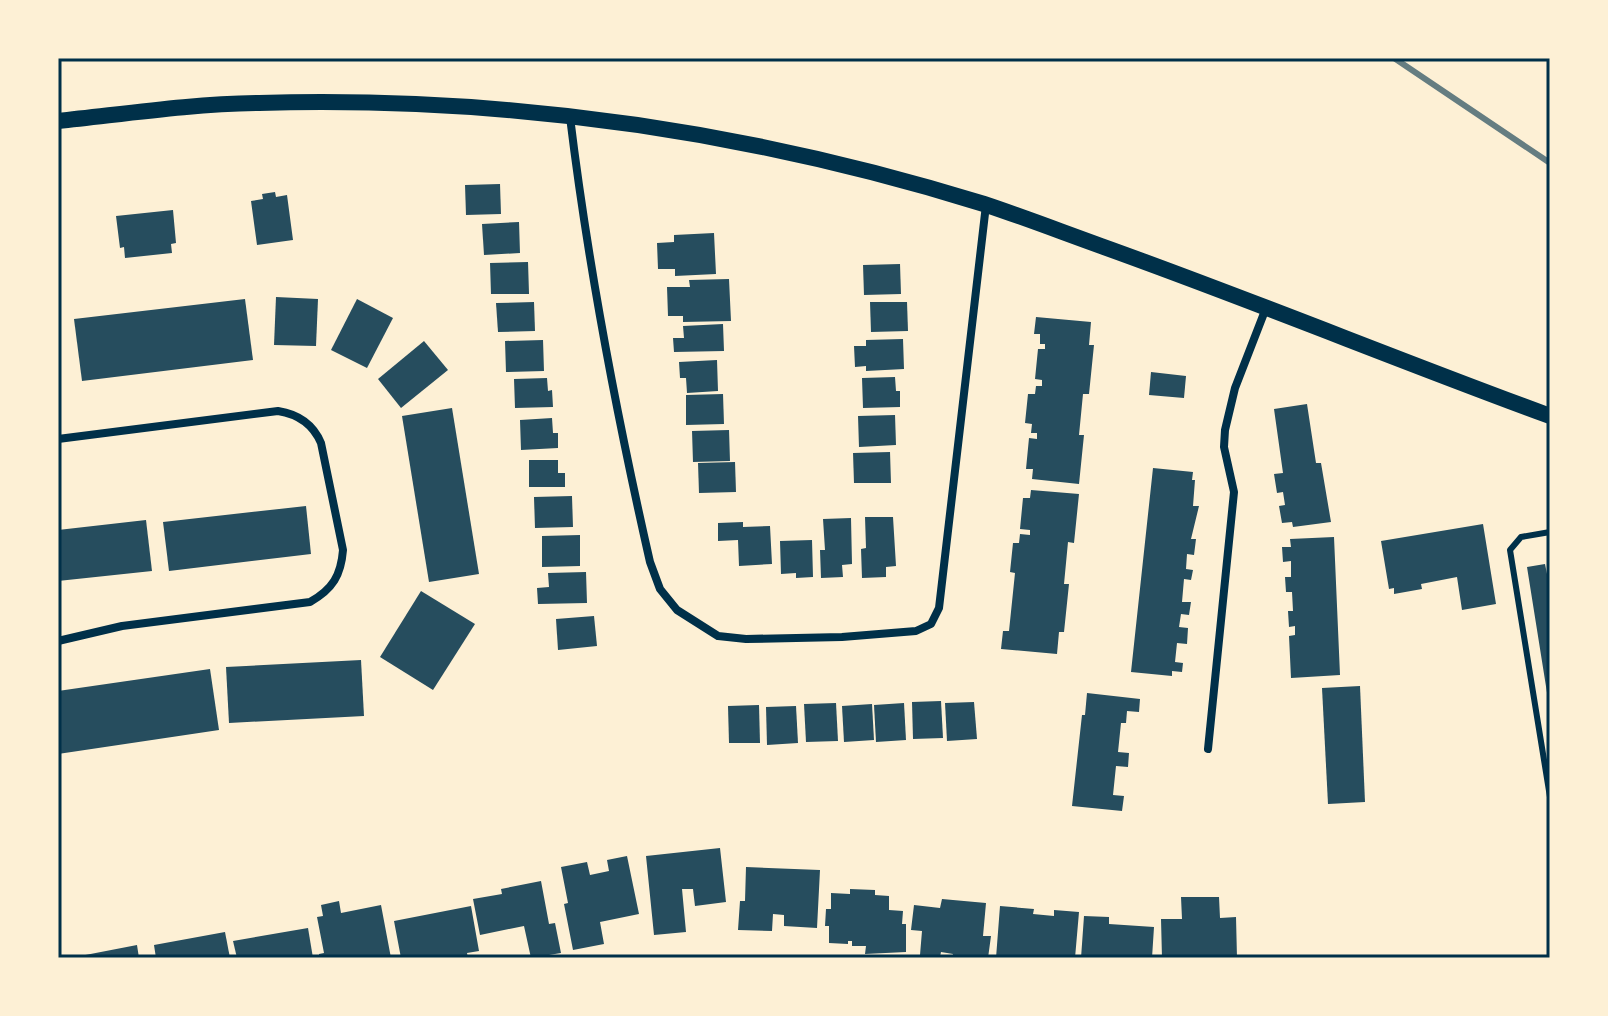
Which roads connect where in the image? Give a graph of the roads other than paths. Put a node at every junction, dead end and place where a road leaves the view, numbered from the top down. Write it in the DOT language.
graph roads {
  1 [pos="570,116"];
  2 [pos="58,121"];
  3 [pos="986,205"];
  4 [pos="1267,307"];
  5 [pos="1550,416"];
  6 [pos="58,439"];
  7 [pos="1550,532"];
  8 [pos="58,641"];
  9 [pos="1208,749"];
  10 [pos="1550,797"];
  1 -- 2 [label="main road"];
  1 -- 3 [label="main road"];
  1 -- 3 [label="street"];
  3 -- 4 [label="main road"];
  4 -- 5 [label="main road"];
  4 -- 9 [label="street"];
  6 -- 8 [label="street"];
  7 -- 10 [label="lane"];
}
